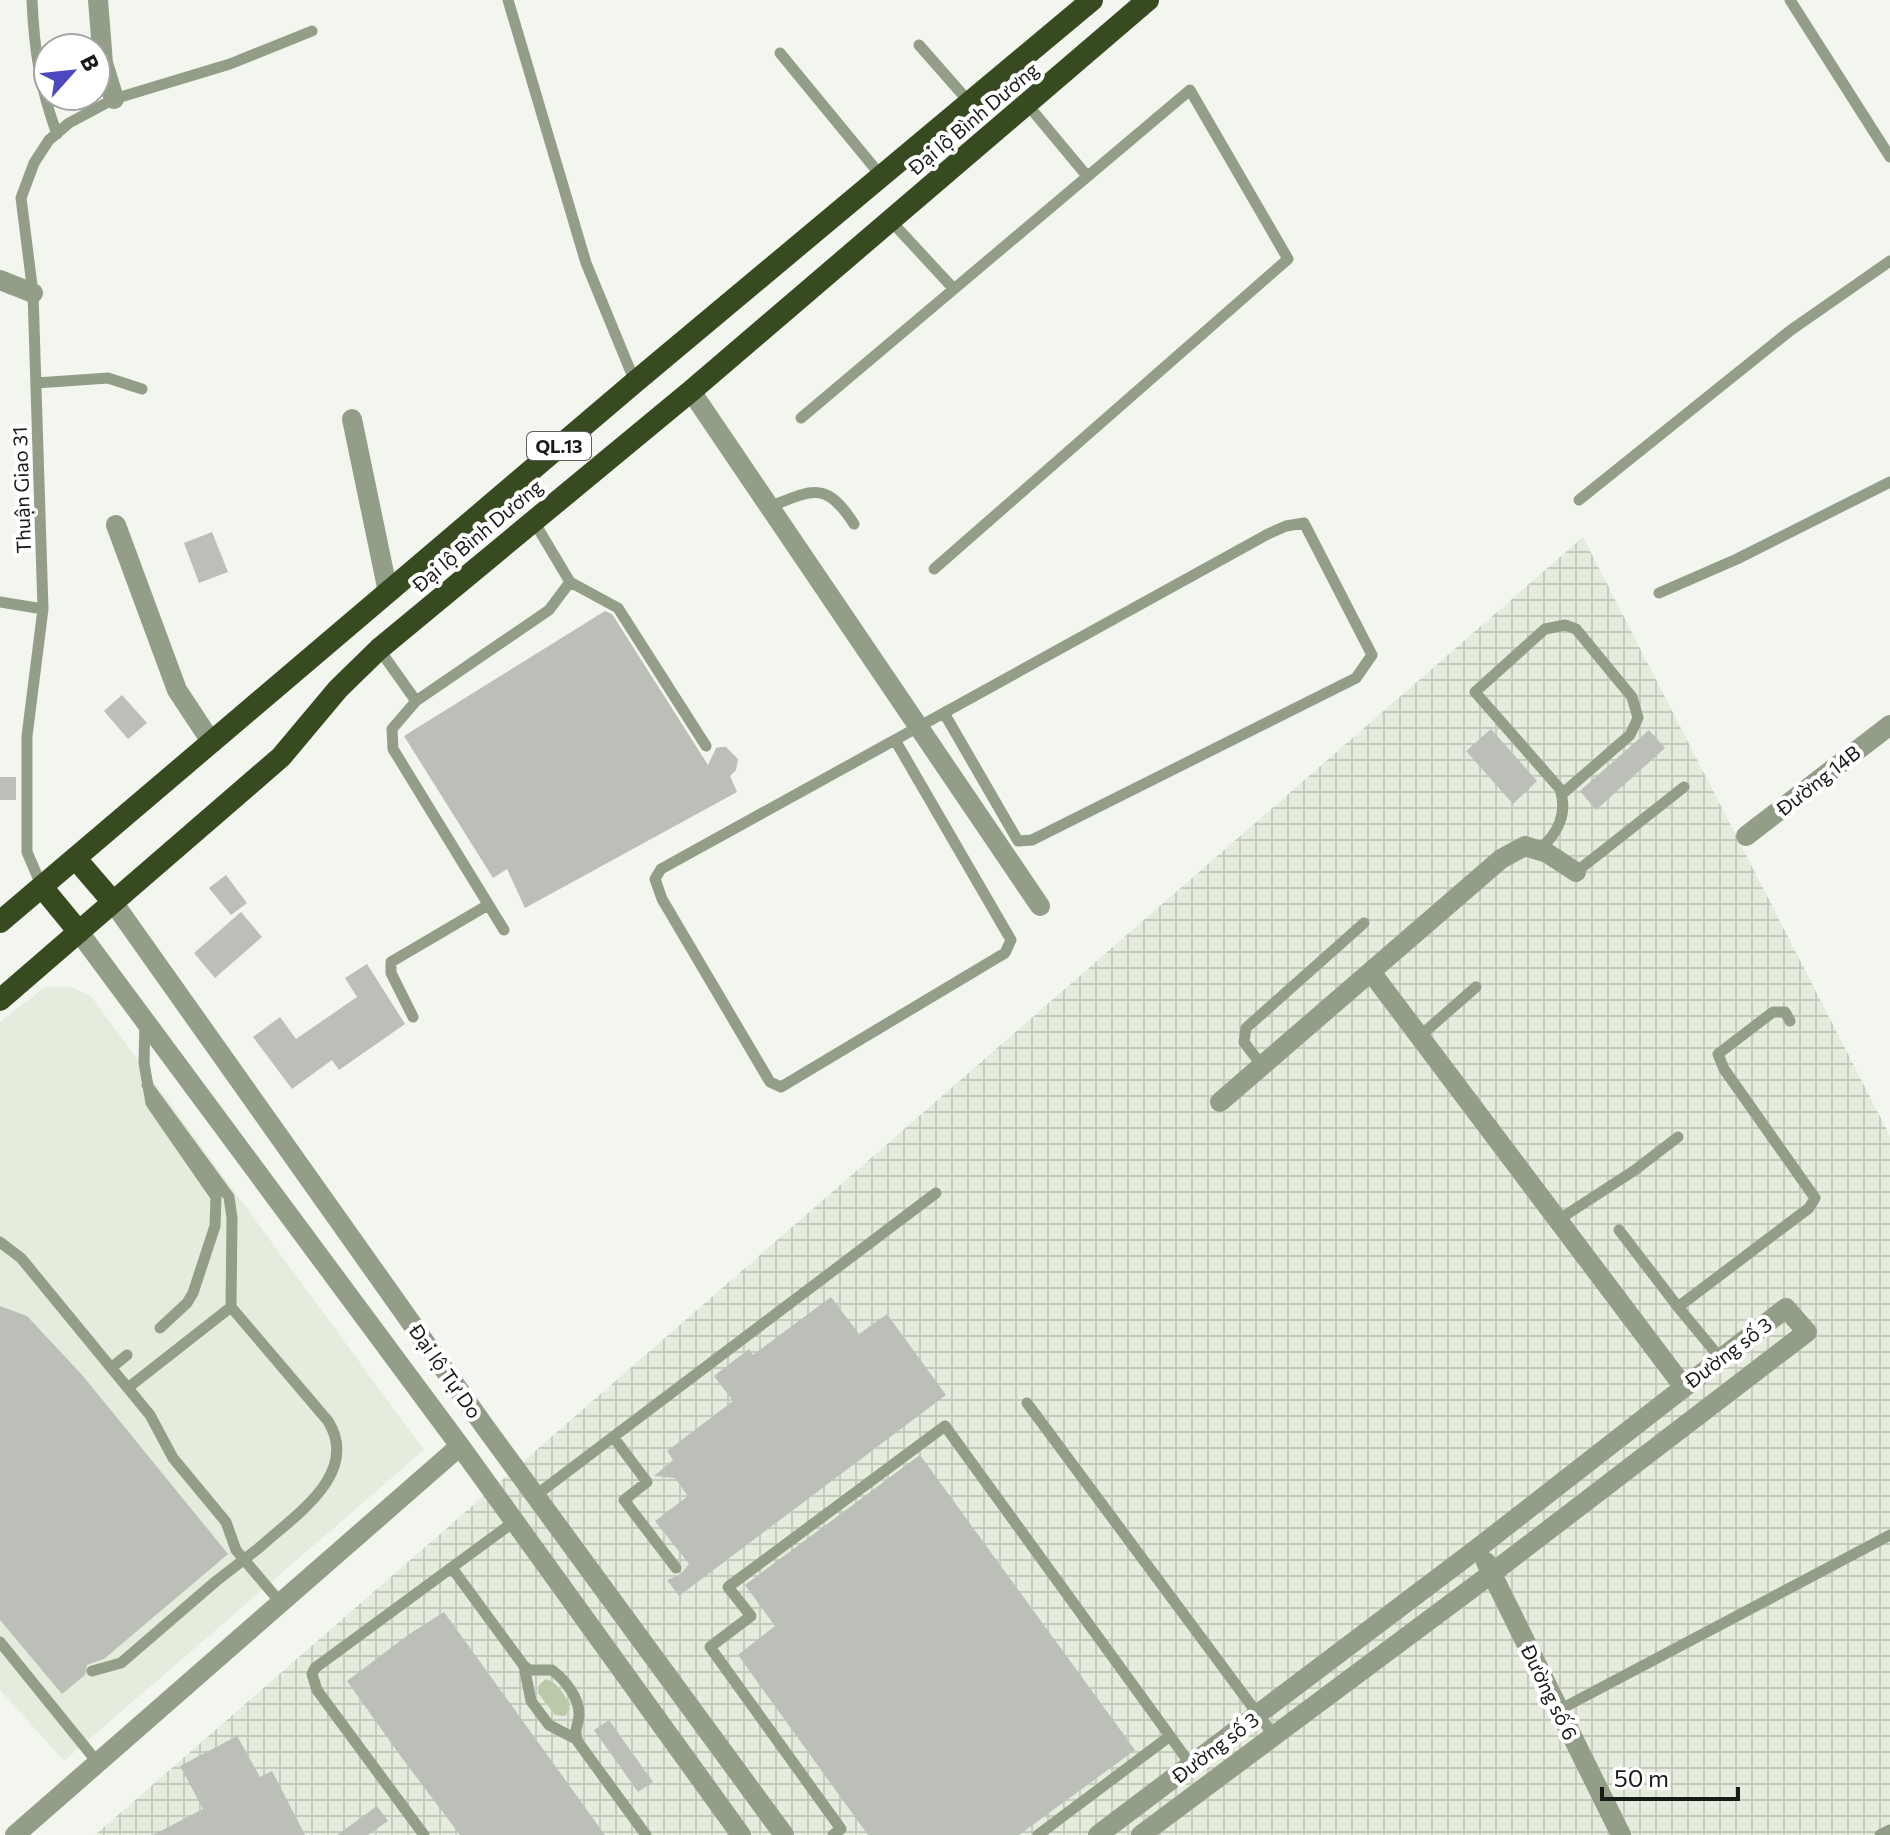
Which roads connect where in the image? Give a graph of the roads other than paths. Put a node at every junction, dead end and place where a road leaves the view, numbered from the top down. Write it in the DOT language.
graph roads {
  1 [pos="32,0"];
  2 [pos="98,0"];
  3 [pos="508,0"];
  4 [pos="1092,0"];
  5 [pos="1148,0"];
  6 [pos="1790,0"];
  7 [pos="312,31"];
  8 [pos="919,45"];
  9 [pos="780,53"];
  10 [pos="114,99"];
  11 [pos="970,103"];
  12 [pos="1027,104"];
  13 [pos="57,134"];
  14 [pos="1890,157"];
  15 [pos="1087,176"];
  16 [pos="882,177"];
  17 [pos="890,220"];
  18 [pos="1890,261"];
  19 [pos="0,280"];
  20 [pos="952,287"];
  21 [pos="33,293"];
  22 [pos="635,382"];
  23 [pos="36,383"];
  24 [pos="142,389"];
  25 [pos="691,391"];
  26 [pos="801,418"];
  27 [pos="352,419"];
  28 [pos="1890,482"];
  29 [pos="1579,500"];
  30 [pos="769,507"];
  31 [pos="533,520"];
  32 [pos="854,524"];
  33 [pos="116,525"];
  34 [pos="934,569"];
  35 [pos="570,582"];
  36 [pos="388,592"];
  37 [pos="1659,593"];
  38 [pos="0,602"];
  39 [pos="43,609"];
  40 [pos="379,649"];
  41 [pos="416,701"];
  42 [pos="944,713"];
  43 [pos="1890,725"];
  44 [pos="918,727"];
  45 [pos="895,740"];
  46 [pos="212,743"];
  47 [pos="706,746"];
  48 [pos="1684,787"];
  49 [pos="1562,794"];
  50 [pos="1746,836"];
  51 [pos="1538,850"];
  52 [pos="76,859"];
  53 [pos="1576,872"];
  54 [pos="42,887"];
  55 [pos="113,902"];
  56 [pos="488,905"];
  57 [pos="1040,906"];
  58 [pos="0,922"];
  59 [pos="1364,923"];
  60 [pos="504,930"];
  61 [pos="79,932"];
  62 [pos="1371,972"];
  63 [pos="1476,987"];
  64 [pos="0,1000"];
  65 [pos="413,1017"];
  66 [pos="1790,1021"];
  67 [pos="145,1022"];
  68 [pos="1420,1036"];
  69 [pos="1262,1066"];
  70 [pos="147,1085"];
  71 [pos="1220,1102"];
  72 [pos="1678,1137"];
  73 [pos="936,1193"];
  74 [pos="1558,1220"];
  75 [pos="1619,1230"];
  76 [pos="0,1242"];
  77 [pos="231,1307"];
  78 [pos="1678,1307"];
  79 [pos="160,1328"];
  80 [pos="127,1355"];
  81 [pos="1721,1359"];
  82 [pos="111,1368"];
  83 [pos="1683,1386"];
  84 [pos="129,1387"];
  85 [pos="1027,1403"];
  86 [pos="614,1438"];
  87 [pos="460,1446"];
  88 [pos="535,1496"];
  89 [pos="515,1521"];
  90 [pos="1890,1535"];
  91 [pos="1478,1548"];
  92 [pos="452,1568"];
  93 [pos="676,1568"];
  94 [pos="1491,1574"];
  95 [pos="280,1602"];
  96 [pos="0,1642"];
  97 [pos="524,1666"];
  98 [pos="92,1671"];
  99 [pos="1559,1710"];
  100 [pos="1256,1716"];
  101 [pos="1170,1736"];
  102 [pos="1274,1736"];
  103 [pos="576,1739"];
  104 [pos="98,1763"];
  105 [pos="1191,1765"];
  106 [pos="1890,1830"];
  107 [pos="840,1833"];
  108 [pos="15,1835"];
  109 [pos="424,1835"];
  110 [pos="646,1835"];
  111 [pos="741,1835"];
  112 [pos="784,1835"];
  113 [pos="1038,1835"];
  114 [pos="1098,1835"];
  115 [pos="1141,1835"];
  116 [pos="1621,1835"];
  117 [pos="1880,1835"];
  1 -- 13 [label="lane"];
  2 -- 10 [label="street"];
  3 -- 22 [label="lane"];
  4 -- 11 [label="highway, Đại lộ Bình Dương / QL.13"];
  5 -- 12 [label="highway, Đại lộ Bình Dương / QL.13"];
  6 -- 14 [label="lane"];
  7 -- 10 [label="lane, Thuận Giao 31"];
  8 -- 11 [label="lane"];
  9 -- 16 [label="lane"];
  10 -- 13 [label="lane, Thuận Giao 31"];
  11 -- 16 [label="highway, Đại lộ Bình Dương / QL.13"];
  12 -- 15 [label="lane"];
  12 -- 17 [label="highway, Đại lộ Bình Dương / QL.13"];
  13 -- 21 [label="lane, Thuận Giao 31"];
  15 -- 20 [label="lane"];
  15 -- 34 [label="lane"];
  16 -- 22 [label="highway, Đại lộ Bình Dương / QL.13"];
  17 -- 20 [label="lane"];
  17 -- 25 [label="highway, Đại lộ Bình Dương / QL.13"];
  18 -- 29 [label="lane"];
  19 -- 21 [label="street"];
  20 -- 26 [label="lane"];
  21 -- 23 [label="lane, Thuận Giao 31"];
  22 -- 36 [label="highway, Đại lộ Bình Dương / QL.13"];
  23 -- 24 [label="lane"];
  23 -- 39 [label="lane, Thuận Giao 31"];
  25 -- 30 [label="street"];
  25 -- 31 [label="highway, Đại lộ Bình Dương / QL.13"];
  27 -- 36 [label="street"];
  28 -- 37 [label="lane"];
  30 -- 32 [label="lane"];
  30 -- 44 [label="street"];
  31 -- 35 [label="lane"];
  31 -- 40 [label="highway, Đại lộ Bình Dương / QL.13"];
  33 -- 46 [label="street"];
  35 -- 41 [label="lane"];
  35 -- 47 [label="lane"];
  36 -- 46 [label="highway, Đại lộ Bình Dương / QL.13"];
  38 -- 39 [label="lane"];
  39 -- 54 [label="lane, Thuận Giao 31"];
  40 -- 41 [label="lane"];
  40 -- 55 [label="highway, Đại lộ Bình Dương / QL.13"];
  41 -- 56 [label="lane"];
  42 -- 42 [label="lane"];
  42 -- 44 [label="lane"];
  43 -- 50 [label="street, Đường 14B"];
  44 -- 45 [label="lane"];
  44 -- 57 [label="street"];
  45 -- 45 [label="lane"];
  46 -- 52 [label="highway, Đại lộ Bình Dương / QL.13"];
  48 -- 53 [label="lane"];
  49 -- 49 [label="lane"];
  49 -- 51 [label="lane"];
  51 -- 53 [label="street"];
  51 -- 62 [label="street"];
  52 -- 54 [label="highway, Đại lộ Bình Dương / QL.13"];
  52 -- 55 [label="highway"];
  54 -- 58 [label="highway, Đại lộ Bình Dương / QL.13"];
  54 -- 61 [label="highway"];
  55 -- 61 [label="highway, Đại lộ Bình Dương / QL.13"];
  55 -- 88 [label="street, Đại lộ Tự Do"];
  56 -- 60 [label="lane"];
  56 -- 65 [label="lane"];
  59 -- 69 [label="lane"];
  61 -- 64 [label="highway, Đại lộ Bình Dương / QL.13"];
  61 -- 67 [label="street, Đại lộ Tự Do"];
  62 -- 68 [label="street"];
  62 -- 69 [label="street"];
  63 -- 68 [label="lane"];
  66 -- 78 [label="lane"];
  67 -- 70 [label="lane"];
  67 -- 87 [label="street, Đại lộ Tự Do"];
  68 -- 74 [label="street"];
  69 -- 71 [label="street"];
  70 -- 77 [label="lane"];
  70 -- 79 [label="lane"];
  72 -- 74 [label="lane"];
  73 -- 86 [label="lane"];
  74 -- 83 [label="street"];
  75 -- 78 [label="lane"];
  76 -- 82 [label="lane"];
  77 -- 84 [label="lane"];
  77 -- 98 [label="lane, bridge"];
  78 -- 81 [label="lane"];
  80 -- 82 [label="lane"];
  81 -- 83 [label="street, Đường số 3"];
  81 -- 94 [label="street, Đường số 3"];
  82 -- 84 [label="lane"];
  83 -- 91 [label="street, Đường số 3"];
  84 -- 95 [label="lane"];
  85 -- 100 [label="lane"];
  86 -- 88 [label="lane"];
  86 -- 93 [label="lane"];
  87 -- 89 [label="street, Đại lộ Tự Do"];
  87 -- 95 [label="street"];
  88 -- 112 [label="street, Đại lộ Tự Do"];
  89 -- 92 [label="lane"];
  89 -- 111 [label="street, Đại lộ Tự Do"];
  90 -- 99 [label="lane"];
  91 -- 94 [label="street, Đường số 6"];
  91 -- 100 [label="street, Đường số 3"];
  92 -- 97 [label="lane"];
  92 -- 109 [label="lane"];
  94 -- 99 [label="street, Đường số 6"];
  94 -- 102 [label="street, Đường số 3"];
  95 -- 104 [label="street"];
  96 -- 104 [label="lane"];
  97 -- 103 [label="lane"];
  97 -- 103 [label="lane"];
  99 -- 116 [label="street, Đường số 6"];
  100 -- 102 [label="lane"];
  100 -- 105 [label="street, Đường số 3"];
  101 -- 105 [label="lane"];
  101 -- 107 [label="lane"];
  101 -- 113 [label="lane"];
  102 -- 115 [label="street, Đường số 3"];
  103 -- 110 [label="lane"];
  104 -- 108 [label="street"];
  105 -- 114 [label="street, Đường số 3"];
  106 -- 117 [label="lane"];
}
